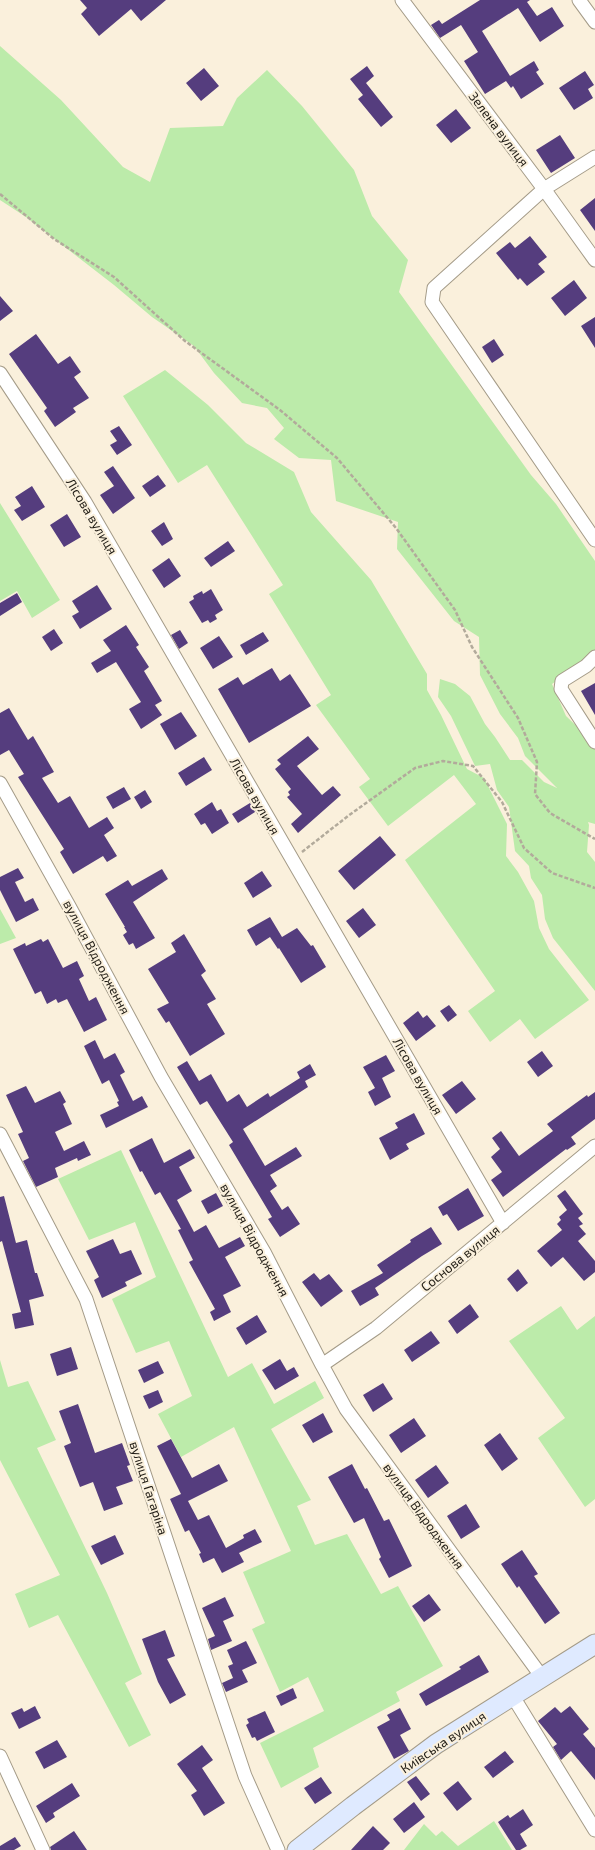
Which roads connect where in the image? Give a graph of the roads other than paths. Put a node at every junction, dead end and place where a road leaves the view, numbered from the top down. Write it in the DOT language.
graph roads {
  1 [pos="402,0"];
  2 [pos="579,0"];
  3 [pos="595,22"];
  4 [pos="595,158"];
  5 [pos="544,189"];
  6 [pos="595,260"];
  7 [pos="0,373"];
  8 [pos="595,540"];
  9 [pos="595,657"];
  10 [pos="595,742"];
  11 [pos="0,783"];
  12 [pos="0,1134"];
  13 [pos="595,1146"];
  14 [pos="503,1223"];
  15 [pos="322,1365"];
  16 [pos="595,1644"];
  17 [pos="542,1677"];
  18 [pos="512,1696"];
  19 [pos="0,1756"];
  20 [pos="595,1830"];
  21 [pos="43,1850"];
  22 [pos="278,1850"];
  23 [pos="297,1850"];
  1 -- 5 [label="street, Зелена вулиця"];
  2 -- 3 [label="street"];
  4 -- 5 [label="street"];
  5 -- 6 [label="street, Зелена вулиця"];
  5 -- 8 [label="street"];
  7 -- 14 [label="street, Лісова вулиця"];
  9 -- 10 [label="street"];
  11 -- 15 [label="street, вулиця Відродження"];
  12 -- 22 [label="street, вулиця Гагаріна"];
  13 -- 14 [label="street, Соснова вулиця"];
  14 -- 15 [label="street, Соснова вулиця"];
  15 -- 17 [label="street, вулиця Відродження"];
  16 -- 17 [label="street, Київська вулиця"];
  17 -- 18 [label="street, Київська вулиця"];
  18 -- 20 [label="street"];
  18 -- 23 [label="street, Київська вулиця"];
  19 -- 21 [label="street"];
}
